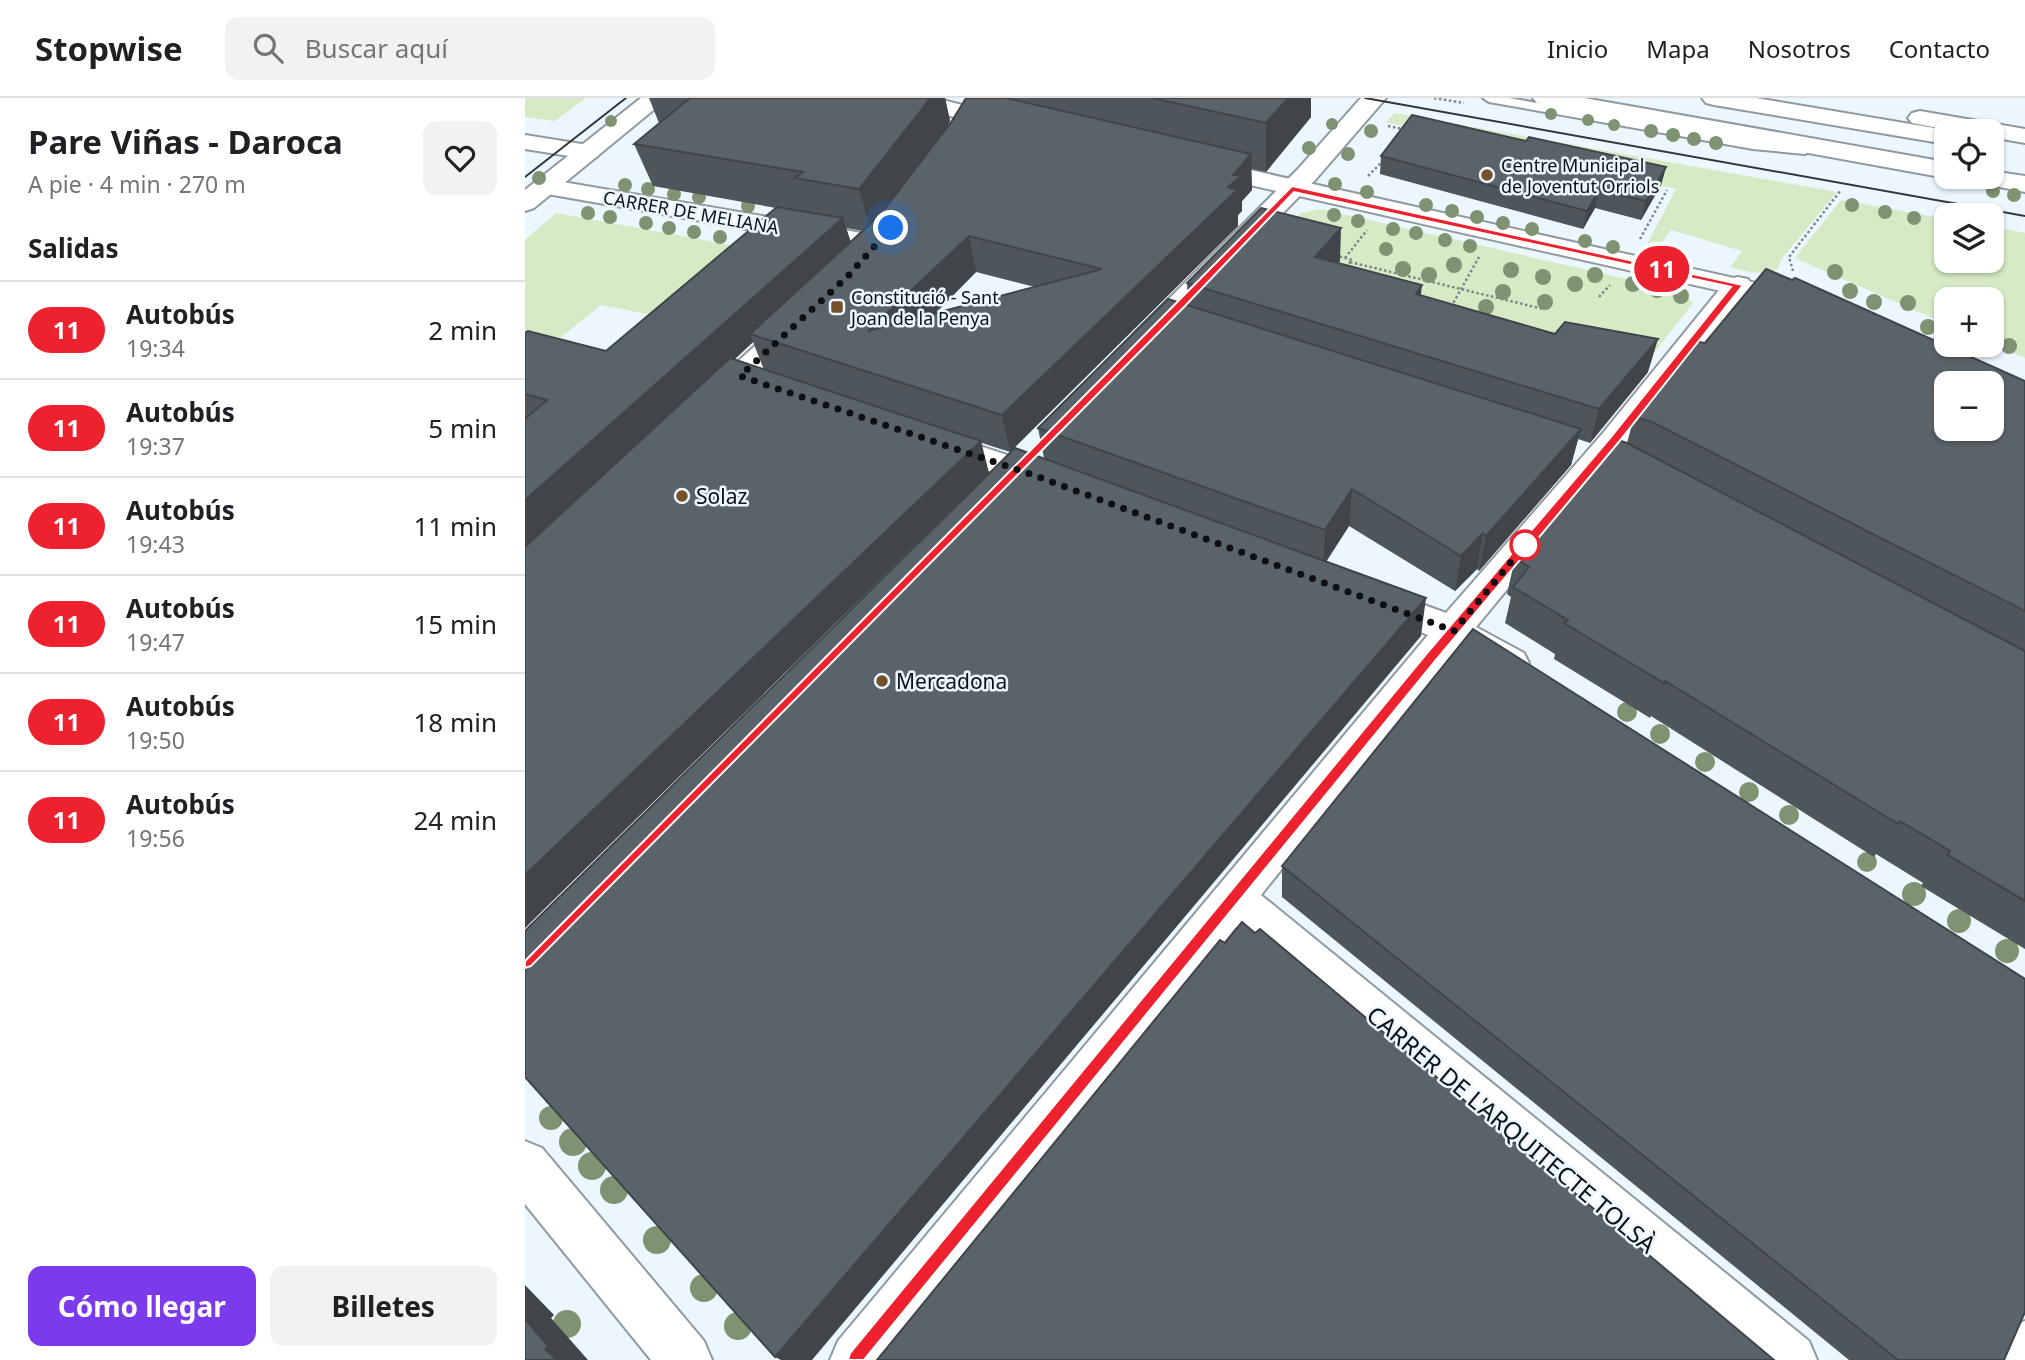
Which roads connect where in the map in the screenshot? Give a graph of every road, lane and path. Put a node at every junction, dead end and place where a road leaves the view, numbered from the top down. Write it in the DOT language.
graph roads {
  1 [pos="656,98"];
  2 [pos="907,98"];
  3 [pos="1374,98"];
  4 [pos="1489,98"];
  5 [pos="1545,98"];
  6 [pos="1627,98"];
  7 [pos="1714,98"];
  8 [pos="1798,98"];
  9 [pos="975,105"];
  10 [pos="1380,124"];
  11 [pos="1030,129"];
  12 [pos="1934,135"];
  13 [pos="2025,136"];
  14 [pos="1401,139"];
  15 [pos="525,142"];
  16 [pos="953,143"];
  17 [pos="2004,146"];
  18 [pos="2025,150"];
  19 [pos="1934,151"];
  20 [pos="588,152"];
  21 [pos="1866,157"];
  22 [pos="1385,158"];
  23 [pos="1181,163"];
  24 [pos="2004,163"];
  25 [pos="2025,166"];
  26 [pos="1934,168"];
  27 [pos="1359,174"];
  28 [pos="2004,180"];
  29 [pos="2025,184"];
  30 [pos="1292,188"];
  31 [pos="1667,190"];
  32 [pos="1841,190"];
  33 [pos="535,195"];
  34 [pos="1368,228"];
  35 [pos="1635,249"];
  36 [pos="1332,255"];
  37 [pos="1480,255"];
  38 [pos="1345,258"];
  39 [pos="1350,262"];
  40 [pos="855,269"];
  41 [pos="1344,271"];
  42 [pos="1794,276"];
  43 [pos="1738,285"];
  44 [pos="1461,289"];
  45 [pos="818,304"];
  46 [pos="1451,308"];
  47 [pos="1543,309"];
  48 [pos="1831,311"];
  49 [pos="1164,321"];
  50 [pos="1198,332"];
  51 [pos="1124,360"];
  52 [pos="689,423"];
  53 [pos="908,432"];
  54 [pos="1026,458"];
  55 [pos="1075,490"];
  56 [pos="989,495"];
  57 [pos="1345,589"];
  58 [pos="1454,631"];
  59 [pos="1534,678"];
  60 [pos="1234,899"];
  61 [pos="525,1165"];
  62 [pos="2025,1348"];
  63 [pos="685,1360"];
  64 [pos="857,1360"];
  65 [pos="1790,1360"];
  66 [pos="2020,1360"];
  1 -- 20 [label="street"];
  2 -- 9 [label="street"];
  3 -- 30 [label="street"];
  4 -- 21 [label="lane"];
  5 -- 21 [label="street"];
  6 -- 19 [label="street"];
  7 -- 12 [label="street"];
  8 -- 13 [label="street"];
  9 -- 11 [label="street"];
  9 -- 16 [label="street"];
  10 -- 14 [label="path"];
  15 -- 20 [label="street"];
  17 -- 18 [label="street"];
  20 -- 33 [label="street"];
  21 -- 26 [label="street"];
  22 -- 27 [label="path"];
  23 -- 30 [label="street"];
  24 -- 25 [label="street"];
  28 -- 29 [label="street"];
  30 -- 43 [label="street"];
  30 -- 49 [label="street"];
  31 -- 35 [label="path"];
  32 -- 42 [label="path"];
  33 -- 40 [label="street, CARRER DE MELIANA"];
  34 -- 38 [label="path"];
  36 -- 38 [label="path"];
  37 -- 44 [label="path"];
  38 -- 39 [label="path"];
  39 -- 41 [label="path"];
  39 -- 44 [label="path"];
  43 -- 48 [label="street"];
  43 -- 58 [label="street"];
  44 -- 46 [label="path"];
  44 -- 47 [label="path"];
  45 -- 52 [label="street"];
  49 -- 50 [label="street"];
  49 -- 51 [label="street"];
  53 -- 54 [label="street"];
  54 -- 55 [label="street"];
  54 -- 56 [label="street"];
  57 -- 58 [label="street"];
  58 -- 59 [label="street"];
  58 -- 60 [label="street"];
  60 -- 64 [label="street"];
  60 -- 65 [label="street, CARRER DE L'ARQUITECTE TOLSÀ"];
  61 -- 63 [label="street"];
  62 -- 66 [label="street"];
}
